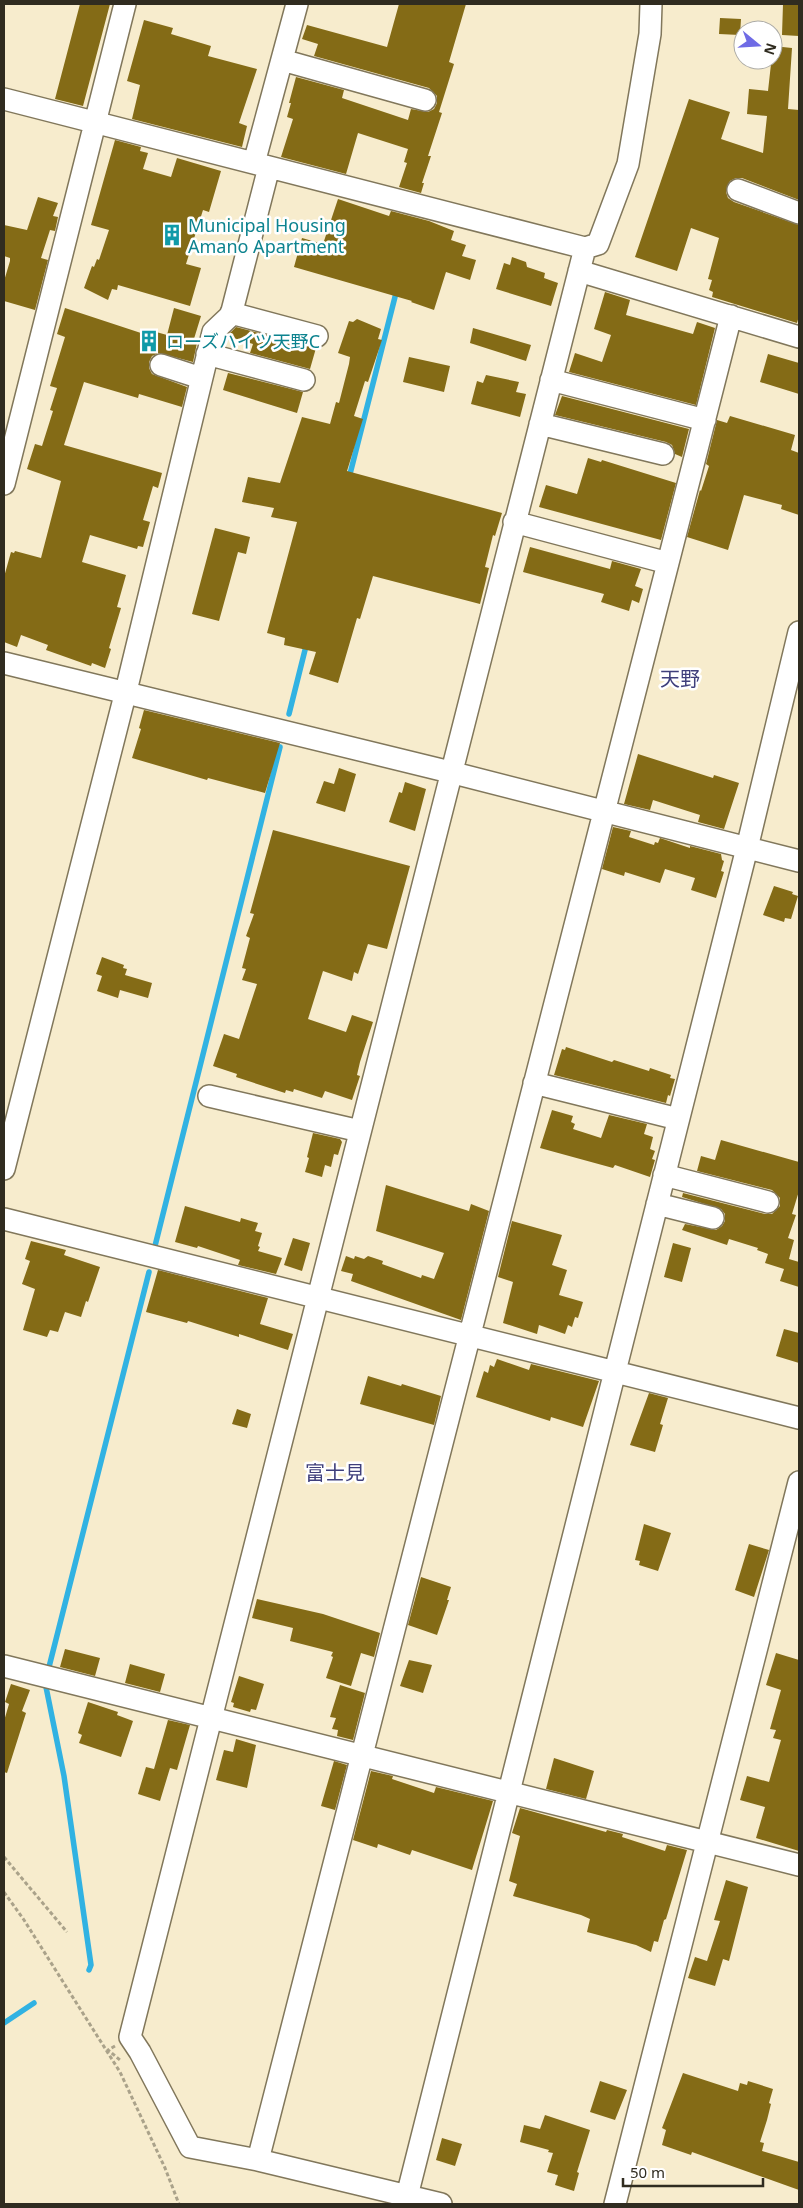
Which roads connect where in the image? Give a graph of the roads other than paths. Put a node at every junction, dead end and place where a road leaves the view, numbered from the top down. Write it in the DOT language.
graph roads {
  1 [pos="125,4"];
  2 [pos="297,4"];
  3 [pos="651,4"];
  4 [pos="282,60"];
  5 [pos="4,100"];
  6 [pos="425,100"];
  7 [pos="94,124"];
  8 [pos="262,165"];
  9 [pos="738,190"];
  10 [pos="799,212"];
  11 [pos="585,248"];
  12 [pos="579,271"];
  13 [pos="231,313"];
  14 [pos="731,316"];
  15 [pos="317,336"];
  16 [pos="799,336"];
  17 [pos="207,354"];
  18 [pos="161,365"];
  19 [pos="201,378"];
  20 [pos="304,380"];
  21 [pos="551,380"];
  22 [pos="704,420"];
  23 [pos="540,424"];
  24 [pos="662,454"];
  25 [pos="4,484"];
  26 [pos="514,522"];
  27 [pos="668,563"];
  28 [pos="799,632"];
  29 [pos="4,663"];
  30 [pos="126,691"];
  31 [pos="450,772"];
  32 [pos="602,811"];
  33 [pos="747,848"];
  34 [pos="799,862"];
  35 [pos="534,1083"];
  36 [pos="209,1096"];
  37 [pos="678,1119"];
  38 [pos="360,1131"];
  39 [pos="4,1169"];
  40 [pos="664,1175"];
  41 [pos="768,1202"];
  42 [pos="656,1204"];
  43 [pos="713,1218"];
  44 [pos="4,1219"];
  45 [pos="317,1298"];
  46 [pos="469,1336"];
  47 [pos="614,1372"];
  48 [pos="799,1418"];
  49 [pos="799,1482"];
  50 [pos="4,1666"];
  51 [pos="212,1719"];
  52 [pos="361,1754"];
  53 [pos="509,1792"];
  54 [pos="708,1842"];
  55 [pos="799,1864"];
  56 [pos="258,2160"];
  57 [pos="406,2200"];
  58 [pos="441,2204"];
  59 [pos="615,2204"];
  1 -- 7 [label="street"];
  2 -- 4 [label="street"];
  3 -- 11 [label="street"];
  4 -- 6 [label="street"];
  4 -- 8 [label="street"];
  5 -- 7 [label="street"];
  7 -- 8 [label="street"];
  7 -- 25 [label="street"];
  8 -- 11 [label="street"];
  8 -- 13 [label="street"];
  9 -- 10 [label="street"];
  11 -- 12 [label="street"];
  12 -- 14 [label="street"];
  12 -- 21 [label="street"];
  13 -- 15 [label="street"];
  13 -- 17 [label="street"];
  14 -- 16 [label="street"];
  14 -- 22 [label="street"];
  17 -- 19 [label="street"];
  17 -- 20 [label="street"];
  18 -- 19 [label="street"];
  19 -- 30 [label="street"];
  21 -- 22 [label="street"];
  21 -- 23 [label="street"];
  22 -- 27 [label="street"];
  23 -- 24 [label="street"];
  23 -- 26 [label="street"];
  26 -- 27 [label="street"];
  26 -- 31 [label="street"];
  27 -- 32 [label="street"];
  28 -- 33 [label="street"];
  29 -- 30 [label="street"];
  30 -- 31 [label="street"];
  30 -- 39 [label="street"];
  31 -- 32 [label="street"];
  31 -- 38 [label="street"];
  32 -- 33 [label="street"];
  32 -- 35 [label="street"];
  33 -- 34 [label="street"];
  33 -- 37 [label="street"];
  35 -- 37 [label="street"];
  35 -- 46 [label="street"];
  36 -- 38 [label="street"];
  37 -- 40 [label="street"];
  38 -- 45 [label="street"];
  40 -- 41 [label="street"];
  40 -- 42 [label="street"];
  42 -- 43 [label="street"];
  42 -- 47 [label="street"];
  44 -- 45 [label="street"];
  45 -- 46 [label="street"];
  45 -- 51 [label="street"];
  46 -- 47 [label="street"];
  46 -- 52 [label="street"];
  47 -- 48 [label="street"];
  47 -- 53 [label="street"];
  49 -- 54 [label="street"];
  50 -- 51 [label="street"];
  51 -- 52 [label="street"];
  51 -- 56 [label="street"];
  52 -- 53 [label="street"];
  52 -- 56 [label="street"];
  53 -- 54 [label="street"];
  53 -- 57 [label="street"];
  54 -- 55 [label="street"];
  54 -- 59 [label="street"];
  56 -- 57 [label="street"];
  57 -- 58 [label="street"];
}
